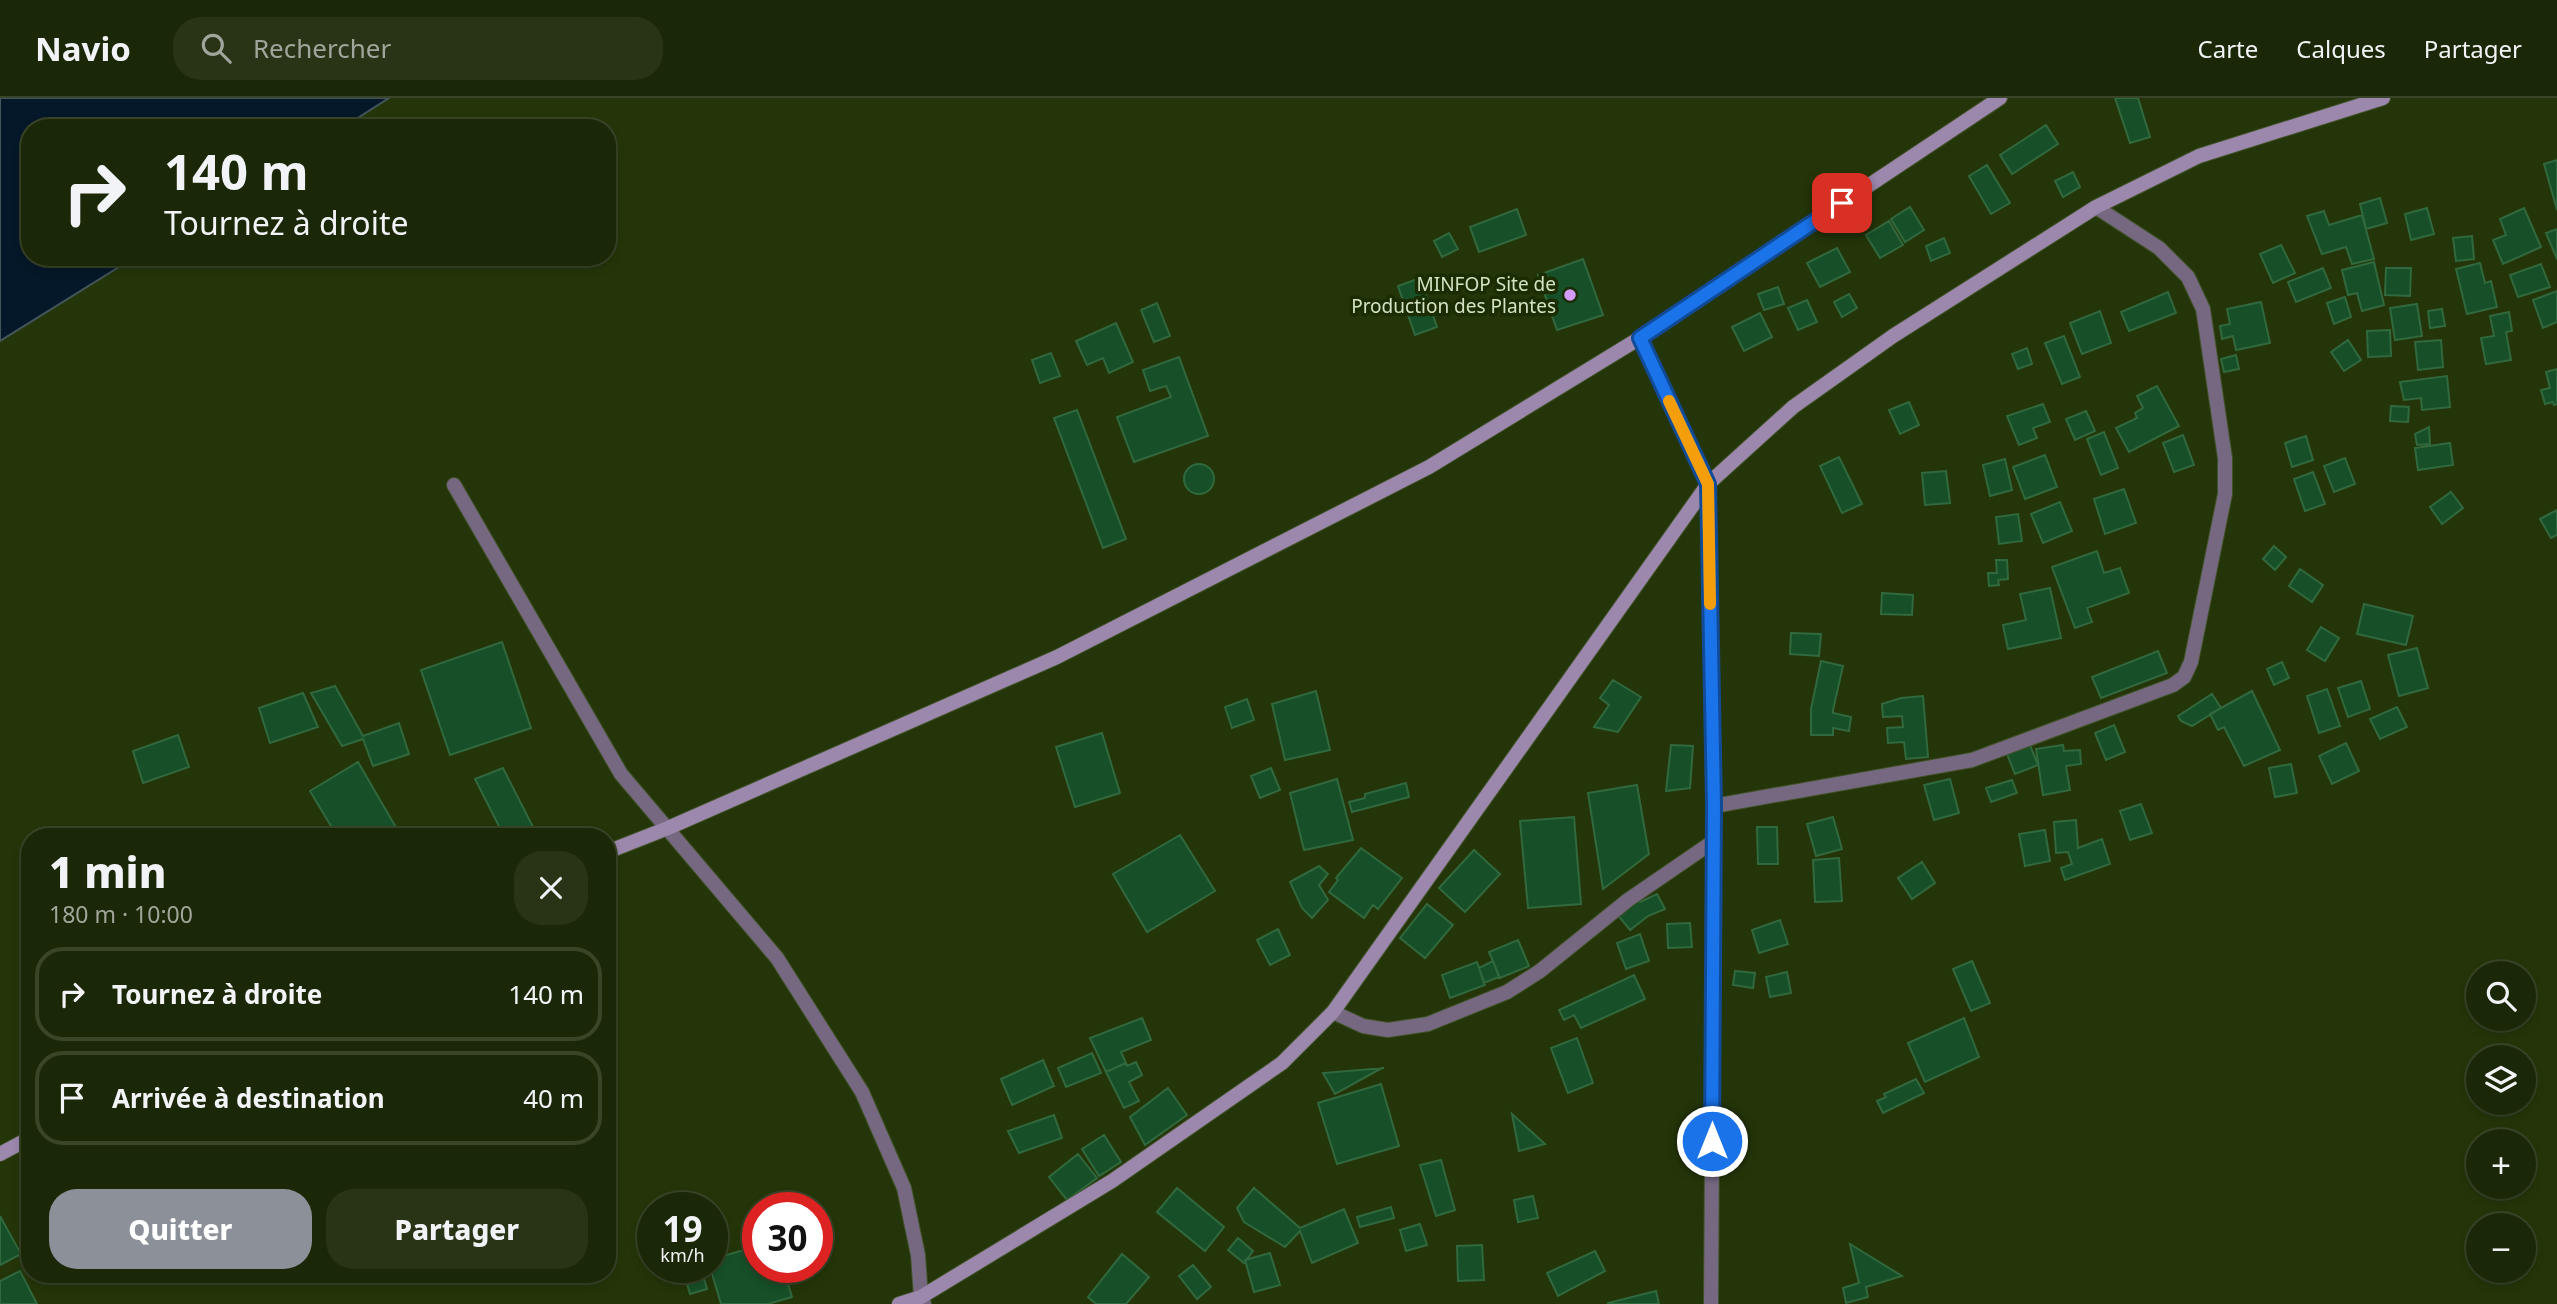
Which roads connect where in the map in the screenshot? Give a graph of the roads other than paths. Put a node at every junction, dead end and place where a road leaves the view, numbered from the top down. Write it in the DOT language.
graph roads {
  1 [pos="2000,98"];
  2 [pos="2383,98"];
  3 [pos="2096,206"];
  4 [pos="1640,338"];
  5 [pos="1708,484"];
  6 [pos="454,485"];
  7 [pos="1714,806"];
  8 [pos="668,828"];
  9 [pos="1714,841"];
  10 [pos="616,848"];
  11 [pos="1333,1012"];
  12 [pos="21,1143"];
  13 [pos="0,1154"];
  14 [pos="923,1300"];
  15 [pos="899,1304"];
  16 [pos="1711,1304"];
  1 -- 4 [label="street"];
  2 -- 3 [label="street"];
  3 -- 5 [label="street"];
  3 -- 7 [label="street"];
  4 -- 5 [label="street"];
  4 -- 8 [label="street"];
  5 -- 7 [label="street"];
  5 -- 11 [label="street"];
  6 -- 8 [label="street"];
  7 -- 9 [label="street"];
  8 -- 10 [label="street"];
  8 -- 14 [label="street"];
  9 -- 11 [label="street"];
  9 -- 16 [label="street"];
  11 -- 14 [label="street"];
  12 -- 13 [label="street"];
  14 -- 15 [label="street"];
}
